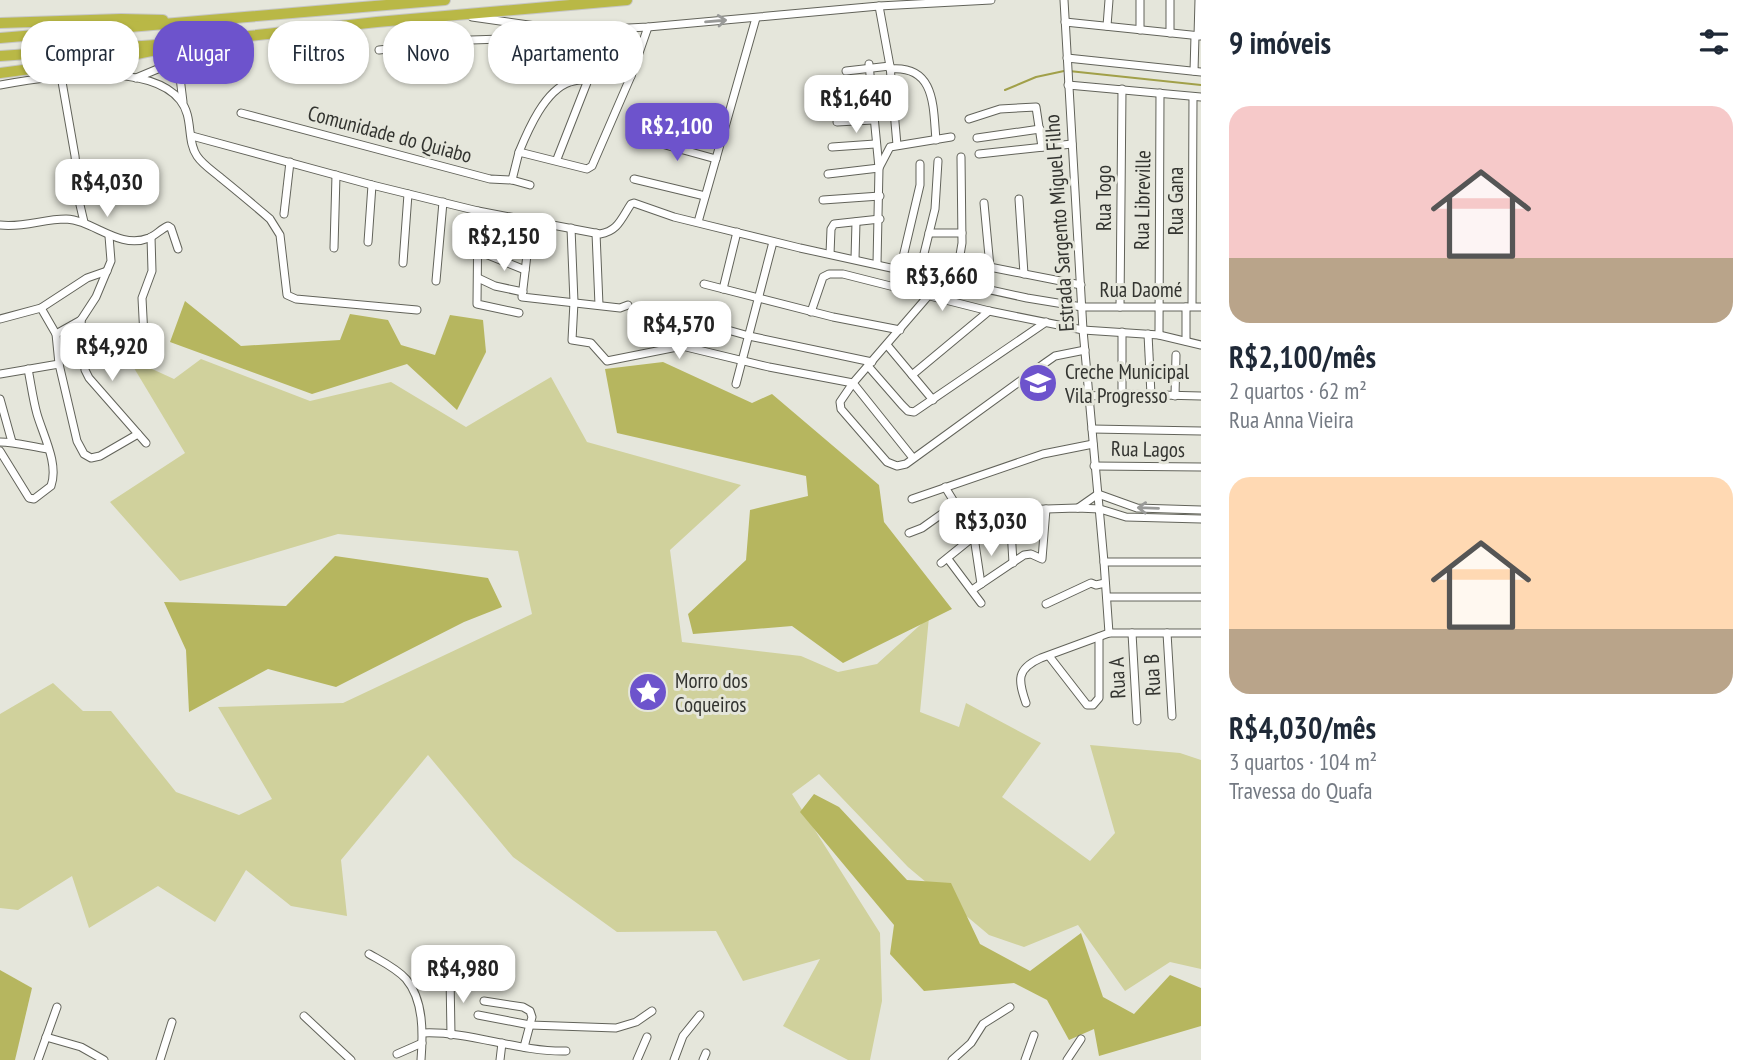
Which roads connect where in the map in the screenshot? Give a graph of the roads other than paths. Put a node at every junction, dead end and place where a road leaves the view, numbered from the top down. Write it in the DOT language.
graph roads {
  1 [pos="445,0"];
  2 [pos="627,0"];
  3 [pos="991,0"];
  4 [pos="1064,0"];
  5 [pos="1109,0"];
  6 [pos="1140,0"];
  7 [pos="1170,0"];
  8 [pos="1199,0"];
  9 [pos="423,1"];
  10 [pos="879,6"];
  11 [pos="455,15"];
  12 [pos="756,18"];
  13 [pos="169,21"];
  14 [pos="208,21"];
  15 [pos="498,21"];
  16 [pos="1065,22"];
  17 [pos="0,23"];
  18 [pos="153,26"];
  19 [pos="1107,26"];
  20 [pos="643,27"];
  21 [pos="648,27"];
  22 [pos="1140,30"];
  23 [pos="1170,33"];
  24 [pos="254,35"];
  25 [pos="1198,36"];
  26 [pos="0,38"];
  27 [pos="488,39"];
  28 [pos="643,41"];
  29 [pos="153,45"];
  30 [pos="379,50"];
  31 [pos="0,56"];
  32 [pos="870,66"];
  33 [pos="1067,67"];
  34 [pos="890,68"];
  35 [pos="21,70"];
  36 [pos="846,71"];
  37 [pos="1198,71"];
  38 [pos="0,73"];
  39 [pos="139,80"];
  40 [pos="21,82"];
  41 [pos="62,84"];
  42 [pos="180,84"];
  43 [pos="568,84"];
  44 [pos="586,84"];
  45 [pos="628,84"];
  46 [pos="0,85"];
  47 [pos="1068,85"];
  48 [pos="1122,89"];
  49 [pos="1160,93"];
  50 [pos="872,95"];
  51 [pos="1197,97"];
  52 [pos="841,99"];
  53 [pos="183,103"];
  54 [pos="241,113"];
  55 [pos="969,119"];
  56 [pos="873,120"];
  57 [pos="837,122"];
  58 [pos="1040,128"];
  59 [pos="192,136"];
  60 [pos="951,137"];
  61 [pos="977,138"];
  62 [pos="647,139"];
  63 [pos="936,140"];
  64 [pos="875,144"];
  65 [pos="1072,144"];
  66 [pos="897,145"];
  67 [pos="832,147"];
  68 [pos="1042,147"];
  69 [pos="979,154"];
  70 [pos="518,156"];
  71 [pos="961,157"];
  72 [pos="557,159"];
  73 [pos="716,159"];
  74 [pos="938,160"];
  75 [pos="290,162"];
  76 [pos="920,164"];
  77 [pos="879,167"];
  78 [pos="336,174"];
  79 [pos="828,174"];
  80 [pos="634,179"];
  81 [pos="512,180"];
  82 [pos="372,185"];
  83 [pos="530,185"];
  84 [pos="408,194"];
  85 [pos="705,196"];
  86 [pos="880,196"];
  87 [pos="1019,199"];
  88 [pos="822,200"];
  89 [pos="443,202"];
  90 [pos="984,203"];
  91 [pos="478,211"];
  92 [pos="284,214"];
  93 [pos="880,219"];
  94 [pos="531,220"];
  95 [pos="84,222"];
  96 [pos="698,222"];
  97 [pos="856,222"];
  98 [pos="0,225"];
  99 [pos="570,228"];
  100 [pos="737,232"];
  101 [pos="596,233"];
  102 [pos="929,233"];
  103 [pos="962,233"];
  104 [pos="109,236"];
  105 [pos="497,236"];
  106 [pos="151,237"];
  107 [pos="368,242"];
  108 [pos="774,242"];
  109 [pos="528,243"];
  110 [pos="334,248"];
  111 [pos="178,249"];
  112 [pos="478,251"];
  113 [pos="830,254"];
  114 [pos="855,259"];
  115 [pos="959,261"];
  116 [pos="403,263"];
  117 [pos="880,265"];
  118 [pos="990,267"];
  119 [pos="525,270"];
  120 [pos="900,270"];
  121 [pos="107,271"];
  122 [pos="919,274"];
  123 [pos="1024,274"];
  124 [pos="478,278"];
  125 [pos="436,281"];
  126 [pos="876,282"];
  127 [pos="951,282"];
  128 [pos="704,284"];
  129 [pos="1081,285"];
  130 [pos="723,289"];
  131 [pos="523,292"];
  132 [pos="929,295"];
  133 [pos="758,299"];
  134 [pos="574,302"];
  135 [pos="599,305"];
  136 [pos="628,305"];
  137 [pos="1082,307"];
  138 [pos="1120,307"];
  139 [pos="1158,307"];
  140 [pos="1189,307"];
  141 [pos="1201,307"];
  142 [pos="41,308"];
  143 [pos="417,310"];
  144 [pos="989,311"];
  145 [pos="811,312"];
  146 [pos="519,313"];
  147 [pos="0,318"];
  148 [pos="81,320"];
  149 [pos="696,321"];
  150 [pos="1046,322"];
  151 [pos="900,330"];
  152 [pos="1083,330"];
  153 [pos="1122,332"];
  154 [pos="56,334"];
  155 [pos="1148,334"];
  156 [pos="1159,335"];
  157 [pos="749,336"];
  158 [pos="144,337"];
  159 [pos="1186,341"];
  160 [pos="887,345"];
  161 [pos="1201,345"];
  162 [pos="1085,351"];
  163 [pos="1176,355"];
  164 [pos="742,361"];
  165 [pos="870,364"];
  166 [pos="59,365"];
  167 [pos="28,369"];
  168 [pos="0,374"];
  169 [pos="912,375"];
  170 [pos="853,383"];
  171 [pos="736,384"];
  172 [pos="1122,394"];
  173 [pos="1201,395"];
  174 [pos="1090,396"];
  175 [pos="1151,396"];
  176 [pos="1175,396"];
  177 [pos="0,399"];
  178 [pos="933,400"];
  179 [pos="1092,429"];
  180 [pos="1201,431"];
  181 [pos="138,434"];
  182 [pos="0,442"];
  183 [pos="12,442"];
  184 [pos="146,443"];
  185 [pos="1093,444"];
  186 [pos="48,449"];
  187 [pos="0,451"];
  188 [pos="913,458"];
  189 [pos="1094,466"];
  190 [pos="1201,467"];
  191 [pos="945,487"];
  192 [pos="1098,495"];
  193 [pos="912,499"];
  194 [pos="1077,508"];
  195 [pos="1046,509"];
  196 [pos="1100,509"];
  197 [pos="1201,510"];
  198 [pos="1010,512"];
  199 [pos="1201,519"];
  200 [pos="909,533"];
  201 [pos="974,537"];
  202 [pos="1104,562"];
  203 [pos="1201,562"];
  204 [pos="1013,563"];
  205 [pos="1105,583"];
  206 [pos="981,584"];
  207 [pos="972,590"];
  208 [pos="1107,597"];
  209 [pos="1201,597"];
  210 [pos="981,603"];
  211 [pos="1046,604"];
  212 [pos="1132,633"];
  213 [pos="1167,633"];
  214 [pos="1201,633"];
  215 [pos="1109,634"];
  216 [pos="1099,637"];
  217 [pos="1049,656"];
  218 [pos="1026,703"];
  219 [pos="1172,716"];
  220 [pos="1137,721"];
  221 [pos="369,954"];
  222 [pos="450,975"];
  223 [pos="484,1001"];
  224 [pos="57,1007"];
  225 [pos="1010,1007"];
  226 [pos="652,1011"];
  227 [pos="478,1015"];
  228 [pos="700,1015"];
  229 [pos="304,1016"];
  230 [pos="172,1022"];
  231 [pos="530,1025"];
  232 [pos="422,1033"];
  233 [pos="451,1035"];
  234 [pos="1034,1035"];
  235 [pos="46,1037"];
  236 [pos="647,1037"];
  237 [pos="1081,1039"];
  238 [pos="422,1043"];
  239 [pos="502,1043"];
  240 [pos="524,1047"];
  241 [pos="566,1051"];
  242 [pos="397,1054"];
  243 [pos="38,1060"];
  244 [pos="104,1060"];
  245 [pos="160,1060"];
  246 [pos="351,1060"];
  247 [pos="421,1060"];
  248 [pos="500,1060"];
  249 [pos="637,1060"];
  250 [pos="674,1060"];
  251 [pos="952,1060"];
  252 [pos="1025,1060"];
  253 [pos="1067,1060"];
  1 -- 9 [label="highway"];
  2 -- 11 [label="highway"];
  3 -- 10 [label="street"];
  4 -- 16 [label="street, Estrada Sargento Miguel Filho"];
  5 -- 19 [label="street"];
  6 -- 22 [label="street"];
  7 -- 23 [label="street"];
  8 -- 25 [label="street"];
  9 -- 14 [label="highway"];
  10 -- 12 [label="street"];
  10 -- 34 [label="street"];
  11 -- 15 [label="street"];
  11 -- 24 [label="highway"];
  21 -- 12 [label="street, one-way"];
  12 -- 73 [label="street"];
  13 -- 17 [label="highway"];
  16 -- 19 [label="street"];
  16 -- 33 [label="street, Estrada Sargento Miguel Filho"];
  18 -- 26 [label="highway"];
  19 -- 22 [label="street"];
  20 -- 21 [label="street"];
  21 -- 28 [label="street"];
  22 -- 23 [label="street"];
  23 -- 25 [label="street"];
  25 -- 37 [label="street"];
  27 -- 30 [label="street"];
  29 -- 31 [label="highway"];
  32 -- 34 [label="street"];
  32 -- 36 [label="street"];
  32 -- 50 [label="street"];
  33 -- 37 [label="street"];
  33 -- 47 [label="street, Estrada Sargento Miguel Filho"];
  34 -- 63 [label="street"];
  34 -- 66 [label="street"];
  35 -- 38 [label="highway"];
  39 -- 53 [label="street"];
  40 -- 46 [label="street"];
  41 -- 95 [label="street"];
  42 -- 53 [label="street"];
  43 -- 70 [label="street"];
  44 -- 72 [label="street"];
  45 -- 72 [label="street"];
  47 -- 48 [label="street"];
  47 -- 65 [label="street, Estrada Sargento Miguel Filho"];
  48 -- 49 [label="street"];
  48 -- 138 [label="street, Rua Togo"];
  49 -- 51 [label="street"];
  49 -- 139 [label="street, Rua Libreville"];
  50 -- 52 [label="street"];
  50 -- 56 [label="street"];
  51 -- 140 [label="street, Rua Gana"];
  53 -- 59 [label="street"];
  54 -- 81 [label="street, Comunidade do Quiabo"];
  55 -- 58 [label="street"];
  56 -- 57 [label="street"];
  56 -- 64 [label="street"];
  58 -- 61 [label="street"];
  58 -- 68 [label="street"];
  59 -- 75 [label="street"];
  59 -- 143 [label="street"];
  60 -- 63 [label="street"];
  62 -- 73 [label="street"];
  63 -- 66 [label="street"];
  64 -- 67 [label="street"];
  64 -- 77 [label="street"];
  65 -- 68 [label="street"];
  65 -- 129 [label="street, Estrada Sargento Miguel Filho"];
  66 -- 77 [label="street"];
  68 -- 69 [label="street"];
  70 -- 72 [label="street"];
  70 -- 81 [label="street"];
  71 -- 103 [label="street"];
  73 -- 85 [label="street"];
  74 -- 102 [label="street"];
  75 -- 78 [label="street"];
  75 -- 92 [label="street"];
  76 -- 120 [label="street"];
  77 -- 79 [label="street"];
  77 -- 86 [label="street"];
  78 -- 82 [label="street"];
  78 -- 110 [label="street"];
  80 -- 85 [label="street"];
  81 -- 83 [label="street, Comunidade do Quiabo"];
  82 -- 84 [label="street"];
  82 -- 107 [label="street"];
  84 -- 89 [label="street"];
  84 -- 116 [label="street"];
  85 -- 96 [label="street"];
  86 -- 88 [label="street"];
  86 -- 93 [label="street"];
  87 -- 123 [label="street"];
  89 -- 91 [label="street"];
  89 -- 125 [label="street"];
  90 -- 118 [label="street"];
  91 -- 94 [label="street"];
  91 -- 112 [label="street"];
  93 -- 97 [label="street"];
  93 -- 117 [label="street"];
  94 -- 99 [label="street"];
  94 -- 109 [label="street"];
  95 -- 98 [label="street"];
  95 -- 104 [label="street"];
  96 -- 100 [label="street, Rua Daomé"];
  96 -- 101 [label="street, Rua Daomé"];
  97 -- 113 [label="street"];
  97 -- 114 [label="street"];
  99 -- 101 [label="street"];
  99 -- 134 [label="street"];
  100 -- 108 [label="street, Rua Daomé"];
  100 -- 130 [label="street"];
  101 -- 135 [label="street"];
  102 -- 103 [label="street"];
  102 -- 122 [label="street"];
  103 -- 115 [label="street"];
  104 -- 106 [label="street"];
  104 -- 121 [label="street"];
  105 -- 109 [label="street"];
  106 -- 111 [label="street"];
  106 -- 158 [label="street"];
  108 -- 113 [label="street, Rua Daomé"];
  108 -- 133 [label="street"];
  109 -- 119 [label="street"];
  112 -- 119 [label="street"];
  112 -- 124 [label="street"];
  113 -- 114 [label="street, Rua Daomé"];
  114 -- 117 [label="street, Rua Daomé"];
  115 -- 118 [label="street"];
  115 -- 127 [label="street"];
  117 -- 120 [label="street, Rua Daomé"];
  117 -- 126 [label="street"];
  118 -- 123 [label="street"];
  119 -- 131 [label="street"];
  120 -- 122 [label="street, Rua Daomé"];
  121 -- 142 [label="street"];
  121 -- 148 [label="street"];
  122 -- 127 [label="street, Rua Daomé"];
  123 -- 129 [label="street"];
  124 -- 131 [label="street"];
  124 -- 146 [label="street"];
  126 -- 132 [label="street"];
  126 -- 145 [label="street"];
  127 -- 137 [label="street, Rua Daomé"];
  128 -- 130 [label="street"];
  129 -- 137 [label="street, Estrada Sargento Miguel Filho"];
  130 -- 133 [label="street"];
  131 -- 134 [label="street"];
  132 -- 144 [label="street"];
  132 -- 151 [label="street"];
  133 -- 145 [label="street"];
  133 -- 157 [label="street"];
  134 -- 135 [label="street"];
  134 -- 164 [label="street"];
  135 -- 136 [label="street"];
  137 -- 138 [label="street, Rua Daomé"];
  137 -- 152 [label="street, Estrada Sargento Miguel Filho"];
  138 -- 139 [label="street, Rua Daomé"];
  139 -- 140 [label="street, Rua Daomé"];
  139 -- 156 [label="street, Rua Libreville"];
  140 -- 141 [label="street, Rua Daomé"];
  140 -- 159 [label="street, Rua Gana"];
  142 -- 147 [label="street"];
  142 -- 154 [label="street"];
  144 -- 150 [label="street"];
  144 -- 169 [label="street"];
  145 -- 151 [label="street"];
  148 -- 154 [label="street"];
  148 -- 181 [label="street"];
  149 -- 157 [label="street"];
  150 -- 152 [label="street"];
  150 -- 178 [label="street"];
  151 -- 160 [label="street"];
  152 -- 153 [label="street"];
  152 -- 162 [label="street, Estrada Sargento Miguel Filho"];
  153 -- 155 [label="street"];
  153 -- 172 [label="street"];
  154 -- 166 [label="street"];
  155 -- 156 [label="street"];
  155 -- 175 [label="street"];
  156 -- 159 [label="street"];
  157 -- 164 [label="street"];
  157 -- 165 [label="street"];
  159 -- 161 [label="street"];
  160 -- 165 [label="street"];
  160 -- 169 [label="street"];
  162 -- 174 [label="street, Estrada Sargento Miguel Filho"];
  162 -- 188 [label="street"];
  163 -- 176 [label="street"];
  164 -- 170 [label="street"];
  164 -- 171 [label="street"];
  165 -- 170 [label="street"];
  165 -- 178 [label="street"];
  166 -- 167 [label="street"];
  166 -- 181 [label="street"];
  167 -- 168 [label="street"];
  167 -- 186 [label="street"];
  169 -- 178 [label="street"];
  170 -- 188 [label="street"];
  170 -- 188 [label="street"];
  172 -- 174 [label="street"];
  172 -- 175 [label="street"];
  173 -- 176 [label="street"];
  174 -- 179 [label="street, Estrada Sargento Miguel Filho"];
  175 -- 176 [label="street"];
  177 -- 183 [label="street"];
  179 -- 180 [label="street"];
  179 -- 185 [label="street, Estrada Sargento Miguel Filho"];
  181 -- 184 [label="street"];
  182 -- 183 [label="street"];
  183 -- 186 [label="street"];
  185 -- 189 [label="street, Estrada Sargento Miguel Filho"];
  185 -- 191 [label="street"];
  186 -- 187 [label="street"];
  189 -- 190 [label="street, Rua Lagos"];
  189 -- 192 [label="street, Estrada Sargento Miguel Filho"];
  191 -- 193 [label="street"];
  191 -- 200 [label="street"];
  192 -- 194 [label="street"];
  192 -- 196 [label="street, Estrada Sargento Miguel Filho"];
  197 -- 192 [label="street, one-way"];
  194 -- 195 [label="street"];
  194 -- 196 [label="street"];
  195 -- 198 [label="street"];
  195 -- 204 [label="street"];
  196 -- 199 [label="street"];
  196 -- 202 [label="street, Estrada Sargento Miguel Filho"];
  198 -- 201 [label="street"];
  198 -- 204 [label="street"];
  201 -- 206 [label="street"];
  201 -- 207 [label="street"];
  202 -- 203 [label="street"];
  202 -- 205 [label="street, Estrada Sargento Miguel Filho"];
  204 -- 206 [label="street"];
  205 -- 208 [label="street, Estrada Sargento Miguel Filho"];
  205 -- 211 [label="street"];
  206 -- 207 [label="street"];
  207 -- 210 [label="street"];
  208 -- 209 [label="street"];
  208 -- 215 [label="street, Estrada Sargento Miguel Filho"];
  212 -- 213 [label="street"];
  212 -- 215 [label="street"];
  212 -- 220 [label="street, Rua A"];
  213 -- 214 [label="street"];
  213 -- 219 [label="street, Rua B"];
  215 -- 216 [label="street"];
  216 -- 217 [label="street"];
  216 -- 217 [label="street"];
  217 -- 218 [label="street"];
  221 -- 232 [label="street"];
  222 -- 233 [label="street"];
  223 -- 231 [label="street"];
  224 -- 235 [label="street"];
  225 -- 251 [label="street"];
  226 -- 231 [label="street"];
  227 -- 231 [label="street"];
  228 -- 250 [label="street"];
  229 -- 246 [label="street"];
  230 -- 245 [label="street"];
  231 -- 240 [label="street"];
  232 -- 233 [label="street"];
  232 -- 238 [label="street"];
  233 -- 239 [label="street"];
  234 -- 252 [label="street"];
  235 -- 243 [label="street"];
  235 -- 244 [label="street"];
  236 -- 249 [label="street"];
  237 -- 253 [label="street"];
  238 -- 242 [label="street"];
  238 -- 247 [label="street"];
  239 -- 240 [label="street"];
  239 -- 248 [label="street"];
  240 -- 241 [label="street"];
}
